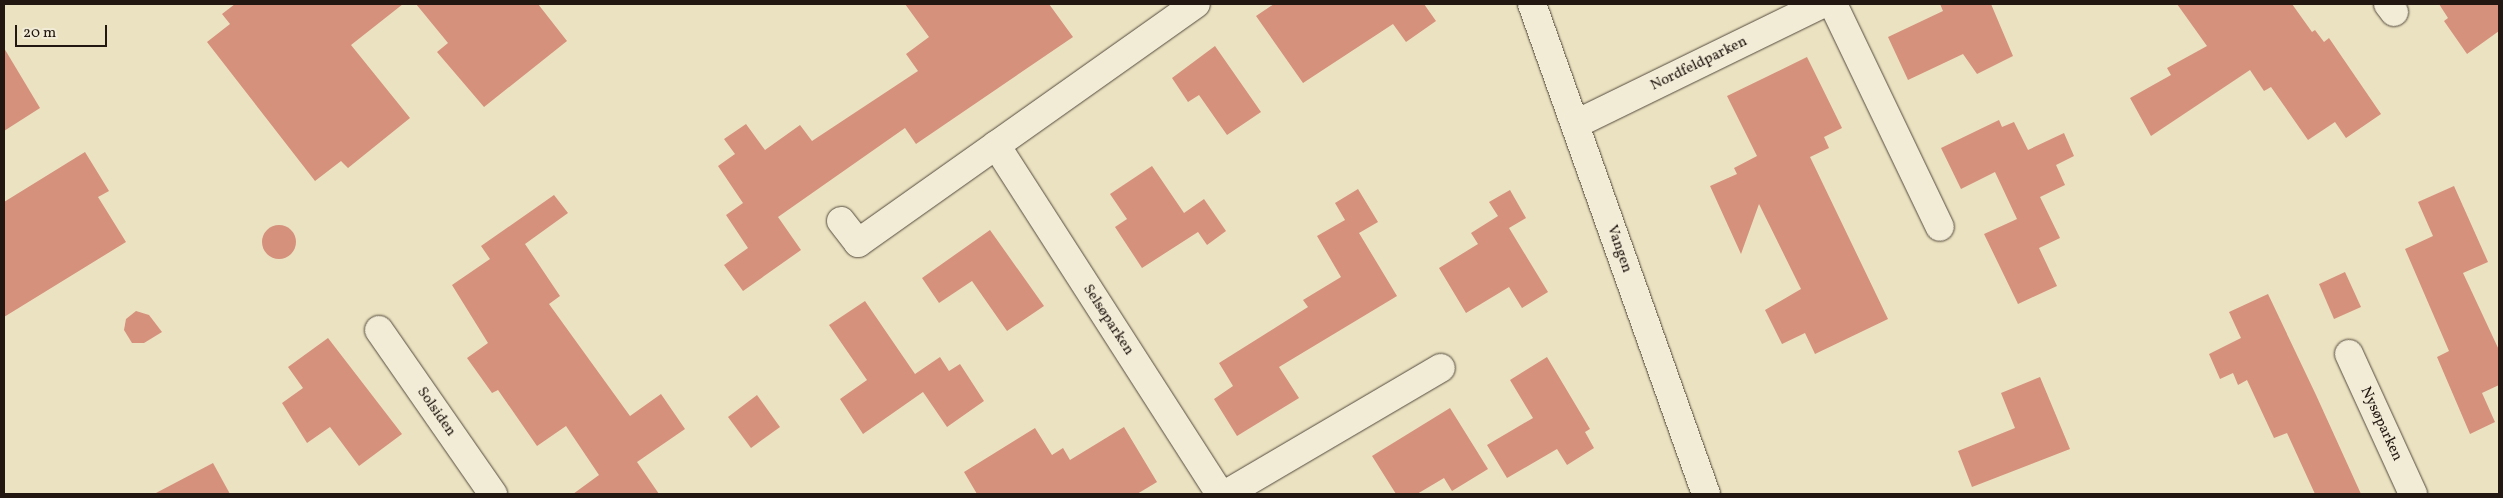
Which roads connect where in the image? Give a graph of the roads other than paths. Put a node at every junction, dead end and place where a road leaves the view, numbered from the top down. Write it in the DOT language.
graph roads {
  1 [pos="1196,4"];
  2 [pos="1532,4"];
  3 [pos="1822,4"];
  4 [pos="1833,4"];
  5 [pos="1576,124"];
  6 [pos="996,145"];
  7 [pos="841,221"];
  8 [pos="1940,227"];
  9 [pos="379,330"];
  10 [pos="2349,354"];
  11 [pos="1441,368"];
  12 [pos="492,494"];
  13 [pos="1220,494"];
  14 [pos="1226,494"];
  15 [pos="1706,494"];
  16 [pos="2414,494"];
  1 -- 6 [label="street"];
  2 -- 5 [label="street, Vangen"];
  3 -- 5 [label="street, Nordfeldparken"];
  4 -- 8 [label="street"];
  5 -- 15 [label="street, Vangen"];
  6 -- 7 [label="street"];
  6 -- 13 [label="street, Selsøparken"];
  9 -- 12 [label="street, Solsiden"];
  10 -- 16 [label="street, Nysøparken"];
  11 -- 14 [label="street"];
}
